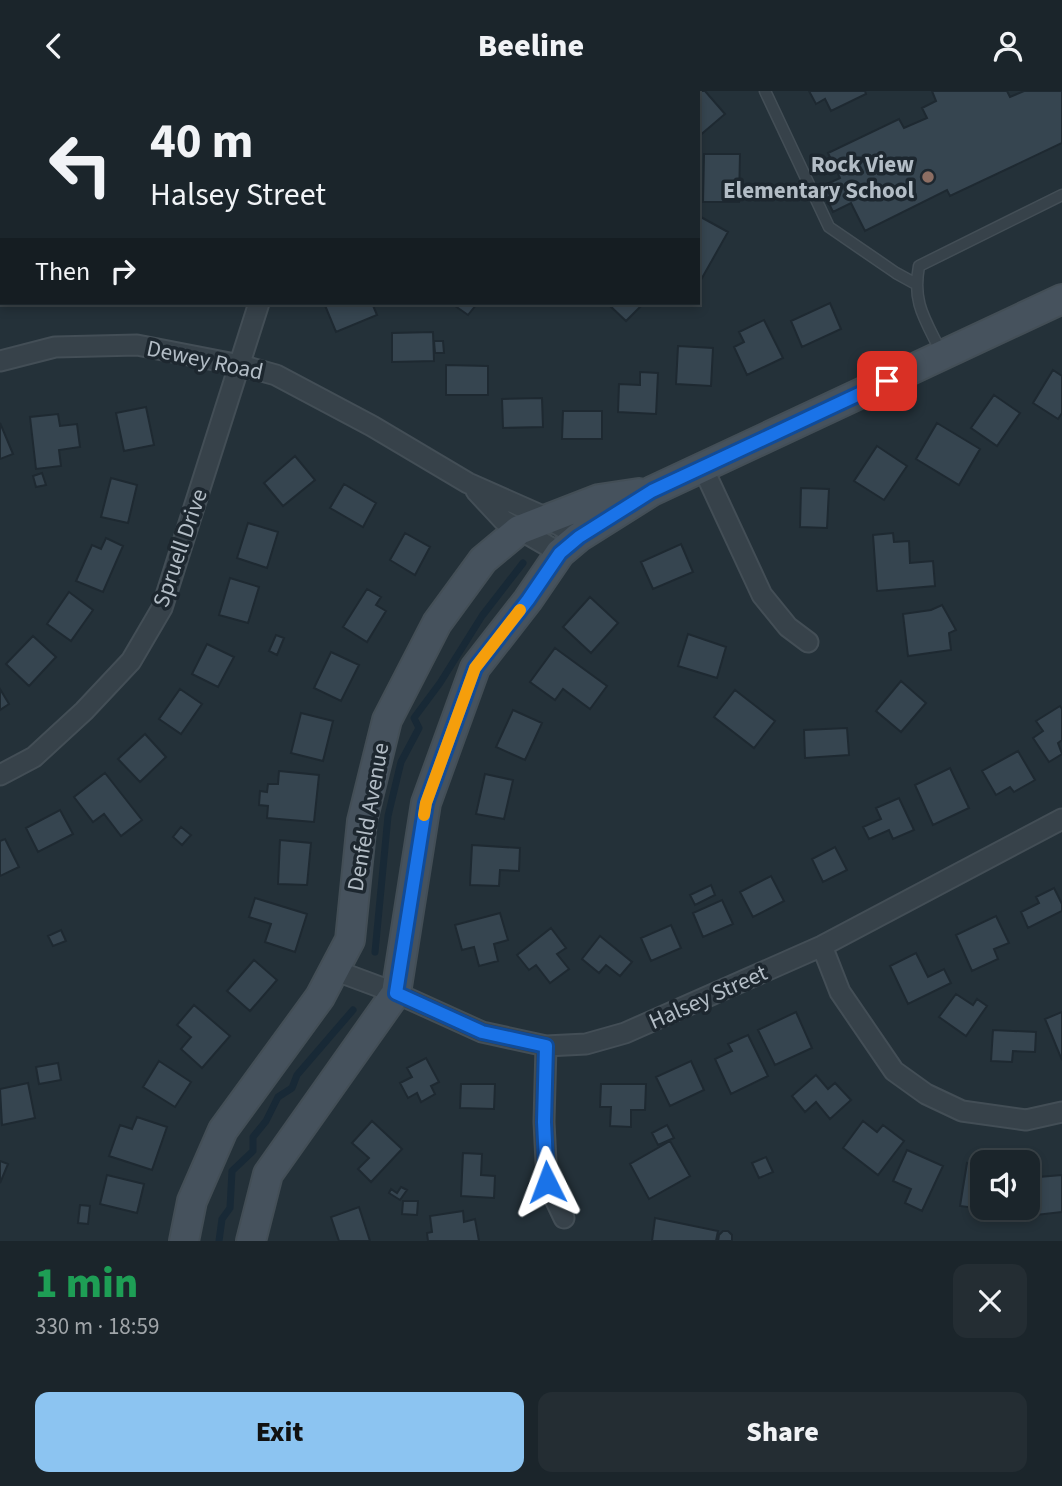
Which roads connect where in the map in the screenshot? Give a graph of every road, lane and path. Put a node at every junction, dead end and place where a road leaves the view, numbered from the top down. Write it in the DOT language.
graph roads {
  1 [pos="765,91"];
  2 [pos="1062,195"];
  3 [pos="916,284"];
  4 [pos="1062,299"];
  5 [pos="258,305"];
  6 [pos="943,355"];
  7 [pos="0,361"];
  8 [pos="240,365"];
  9 [pos="703,468"];
  10 [pos="468,483"];
  11 [pos="652,491"];
  12 [pos="547,518"];
  13 [pos="519,530"];
  14 [pos="569,545"];
  15 [pos="808,642"];
  16 [pos="0,775"];
  17 [pos="1062,819"];
  18 [pos="822,946"];
  19 [pos="334,970"];
  20 [pos="396,993"];
  21 [pos="546,1046"];
  22 [pos="1062,1112"];
  23 [pos="564,1219"];
  24 [pos="184,1241"];
  25 [pos="251,1241"];
  1 -- 3 [label="lane"];
  2 -- 3 [label="lane"];
  3 -- 6 [label="lane"];
  4 -- 6 [label="street, Denfeld Avenue"];
  5 -- 8 [label="street, Spruell Drive"];
  6 -- 9 [label="street, Denfeld Avenue"];
  7 -- 8 [label="street, Dewey Road"];
  8 -- 10 [label="street, Dewey Road"];
  8 -- 16 [label="street, Spruell Drive"];
  9 -- 11 [label="street, Denfeld Avenue"];
  9 -- 15 [label="street"];
  10 -- 12 [label="street, Dewey Road"];
  10 -- 13 [label="street, Dewey Road"];
  11 -- 12 [label="street, Denfeld Avenue"];
  11 -- 14 [label="street, Denfeld Avenue"];
  12 -- 13 [label="street, Denfeld Avenue"];
  12 -- 14 [label="street, Dewey Road"];
  13 -- 14 [label="street, Dewey Road"];
  13 -- 19 [label="street, Denfeld Avenue"];
  14 -- 20 [label="street, Denfeld Avenue"];
  17 -- 18 [label="street, Halsey Street"];
  18 -- 21 [label="street, Halsey Street"];
  18 -- 22 [label="street"];
  19 -- 20 [label="street, Halsey Street"];
  19 -- 24 [label="street, Denfeld Avenue"];
  20 -- 21 [label="street, Halsey Street"];
  20 -- 25 [label="street, Denfeld Avenue"];
  21 -- 23 [label="street"];
}
